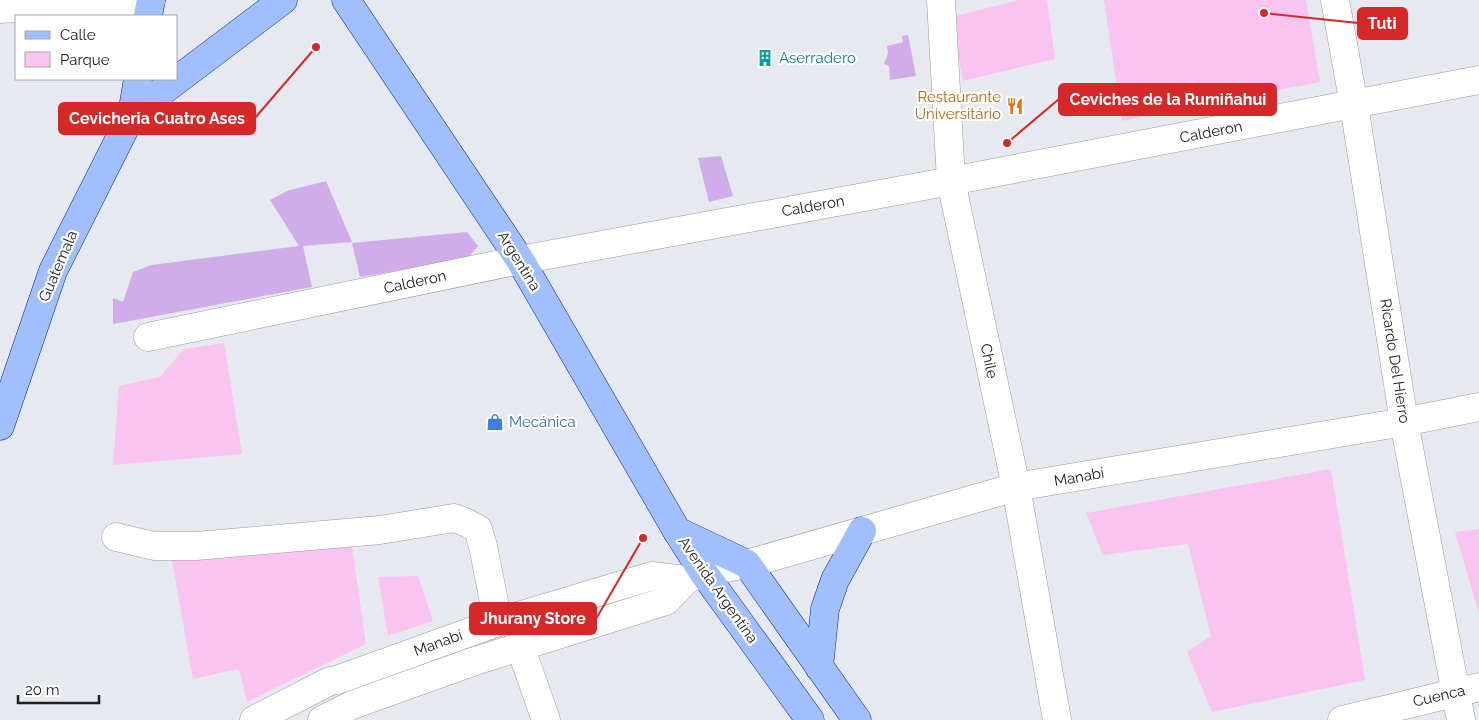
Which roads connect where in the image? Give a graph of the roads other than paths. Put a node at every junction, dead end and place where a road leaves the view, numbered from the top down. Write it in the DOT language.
graph roads {
  1 [pos="151,0"];
  2 [pos="283,0"];
  3 [pos="346,0"];
  4 [pos="941,0"];
  5 [pos="1335,0"];
  6 [pos="0,9"];
  7 [pos="148,15"];
  8 [pos="178,79"];
  9 [pos="138,80"];
  10 [pos="177,80"];
  11 [pos="1479,80"];
  12 [pos="1354,105"];
  13 [pos="132,114"];
  14 [pos="951,181"];
  15 [pos="520,260"];
  16 [pos="148,337"];
  17 [pos="1479,407"];
  18 [pos="1404,422"];
  19 [pos="0,426"];
  20 [pos="1016,488"];
  21 [pos="677,531"];
  22 [pos="862,532"];
  23 [pos="116,537"];
  24 [pos="747,564"];
  25 [pos="695,576"];
  26 [pos="498,622"];
  27 [pos="520,646"];
  28 [pos="819,666"];
  29 [pos="1468,689"];
  30 [pos="254,720"];
  31 [pos="322,720"];
  32 [pos="546,720"];
  33 [pos="810,720"];
  34 [pos="857,720"];
  35 [pos="1057,720"];
  36 [pos="1342,720"];
  37 [pos="1461,720"];
  1 -- 6 [label="street"];
  1 -- 7 [label="main road"];
  2 -- 8 [label="main road, Guatemala"];
  3 -- 15 [label="main road, Argentina"];
  4 -- 14 [label="street, Chile"];
  5 -- 12 [label="street, Ricardo Del Hierro"];
  9 -- 13 [label="main road, Guatemala"];
  10 -- 13 [label="main road, Guatemala"];
  11 -- 12 [label="street, Calderon"];
  12 -- 14 [label="street, Calderon"];
  12 -- 18 [label="street, Ricardo Del Hierro"];
  13 -- 19 [label="main road, Guatemala"];
  14 -- 15 [label="street, Calderon"];
  14 -- 20 [label="street, Chile"];
  15 -- 16 [label="street, Calderon"];
  15 -- 21 [label="main road, Argentina"];
  17 -- 18 [label="street, Manabí"];
  18 -- 20 [label="street, Manabí"];
  18 -- 29 [label="street, Ricardo Del Hierro"];
  20 -- 22 [label="street, Manabí"];
  20 -- 35 [label="street, Chile"];
  21 -- 24 [label="main road, Avenida Argentina"];
  21 -- 25 [label="main road, Avenida Argentina"];
  22 -- 24 [label="street, Manabí"];
  22 -- 28 [label="main road"];
  23 -- 26 [label="street"];
  24 -- 25 [label="street, Manabí"];
  24 -- 28 [label="main road, Avenida Argentina"];
  25 -- 26 [label="street, Manabí"];
  25 -- 27 [label="street, Manabí"];
  25 -- 33 [label="main road, Avenida Argentina"];
  26 -- 30 [label="street, Manabí"];
  27 -- 31 [label="street, Manabí"];
  27 -- 32 [label="street"];
  28 -- 34 [label="main road, Avenida Argentina"];
  29 -- 36 [label="street, Cuenca"];
  29 -- 37 [label="street, Ricardo Del Hierro"];
}
